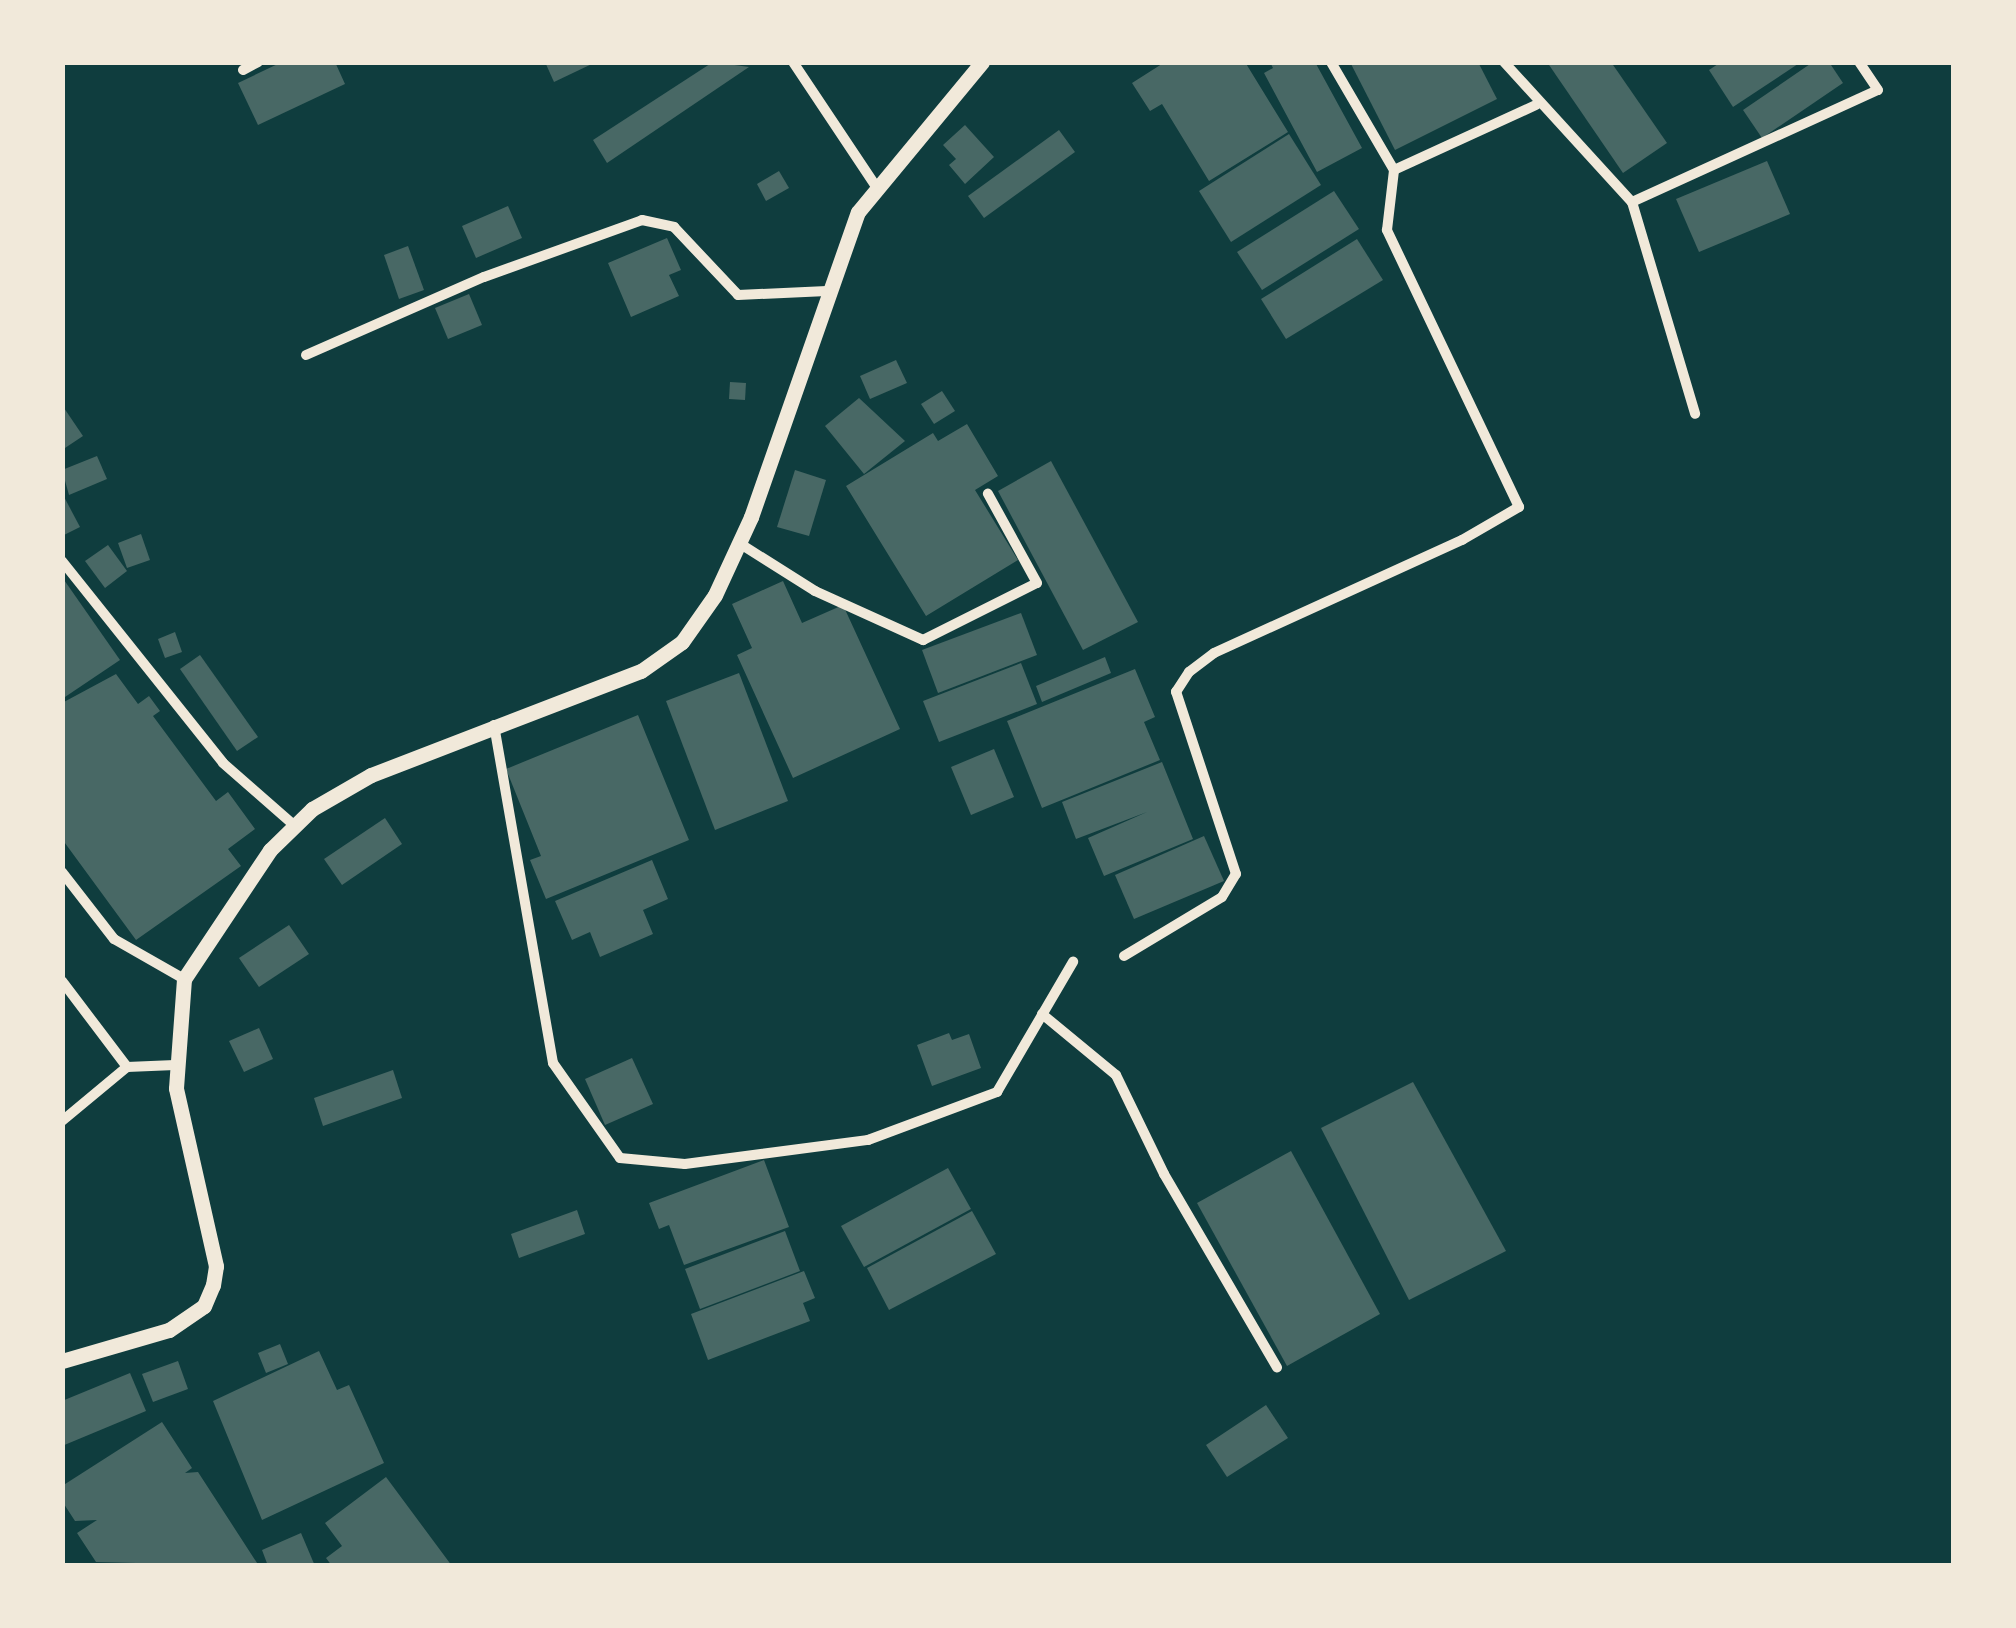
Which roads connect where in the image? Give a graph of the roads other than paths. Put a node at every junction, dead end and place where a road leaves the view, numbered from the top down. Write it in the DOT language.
graph roads {
  1 [pos="258,62"];
  2 [pos="793,62"];
  3 [pos="982,62"];
  4 [pos="1331,62"];
  5 [pos="1504,62"];
  6 [pos="1859,62"];
  7 [pos="243,70"];
  8 [pos="1536,106"];
  9 [pos="1394,170"];
  10 [pos="876,188"];
  11 [pos="1632,202"];
  12 [pos="827,292"];
  13 [pos="306,355"];
  14 [pos="1696,414"];
  15 [pos="988,494"];
  16 [pos="739,544"];
  17 [pos="62,561"];
  18 [pos="494,724"];
  19 [pos="295,826"];
  20 [pos="62,872"];
  21 [pos="1124,956"];
  22 [pos="1073,962"];
  23 [pos="184,979"];
  24 [pos="62,981"];
  25 [pos="1042,1014"];
  26 [pos="175,1065"];
  27 [pos="127,1067"];
  28 [pos="62,1120"];
  29 [pos="62,1361"];
  30 [pos="1277,1367"];
  1 -- 7 [label="street"];
  2 -- 10 [label="street"];
  3 -- 10 [label="main road"];
  4 -- 9 [label="street"];
  5 -- 8 [label="street"];
  6 -- 11 [label="street"];
  8 -- 9 [label="street"];
  8 -- 11 [label="street"];
  9 -- 21 [label="street"];
  10 -- 12 [label="main road"];
  11 -- 14 [label="street"];
  12 -- 13 [label="street"];
  12 -- 16 [label="main road"];
  15 -- 16 [label="street"];
  16 -- 18 [label="main road"];
  17 -- 19 [label="street"];
  18 -- 19 [label="main road"];
  18 -- 25 [label="street"];
  19 -- 23 [label="main road"];
  20 -- 23 [label="street"];
  22 -- 25 [label="street"];
  23 -- 26 [label="main road"];
  24 -- 27 [label="street"];
  25 -- 30 [label="street"];
  26 -- 27 [label="street"];
  26 -- 29 [label="main road"];
  27 -- 28 [label="street"];
}
